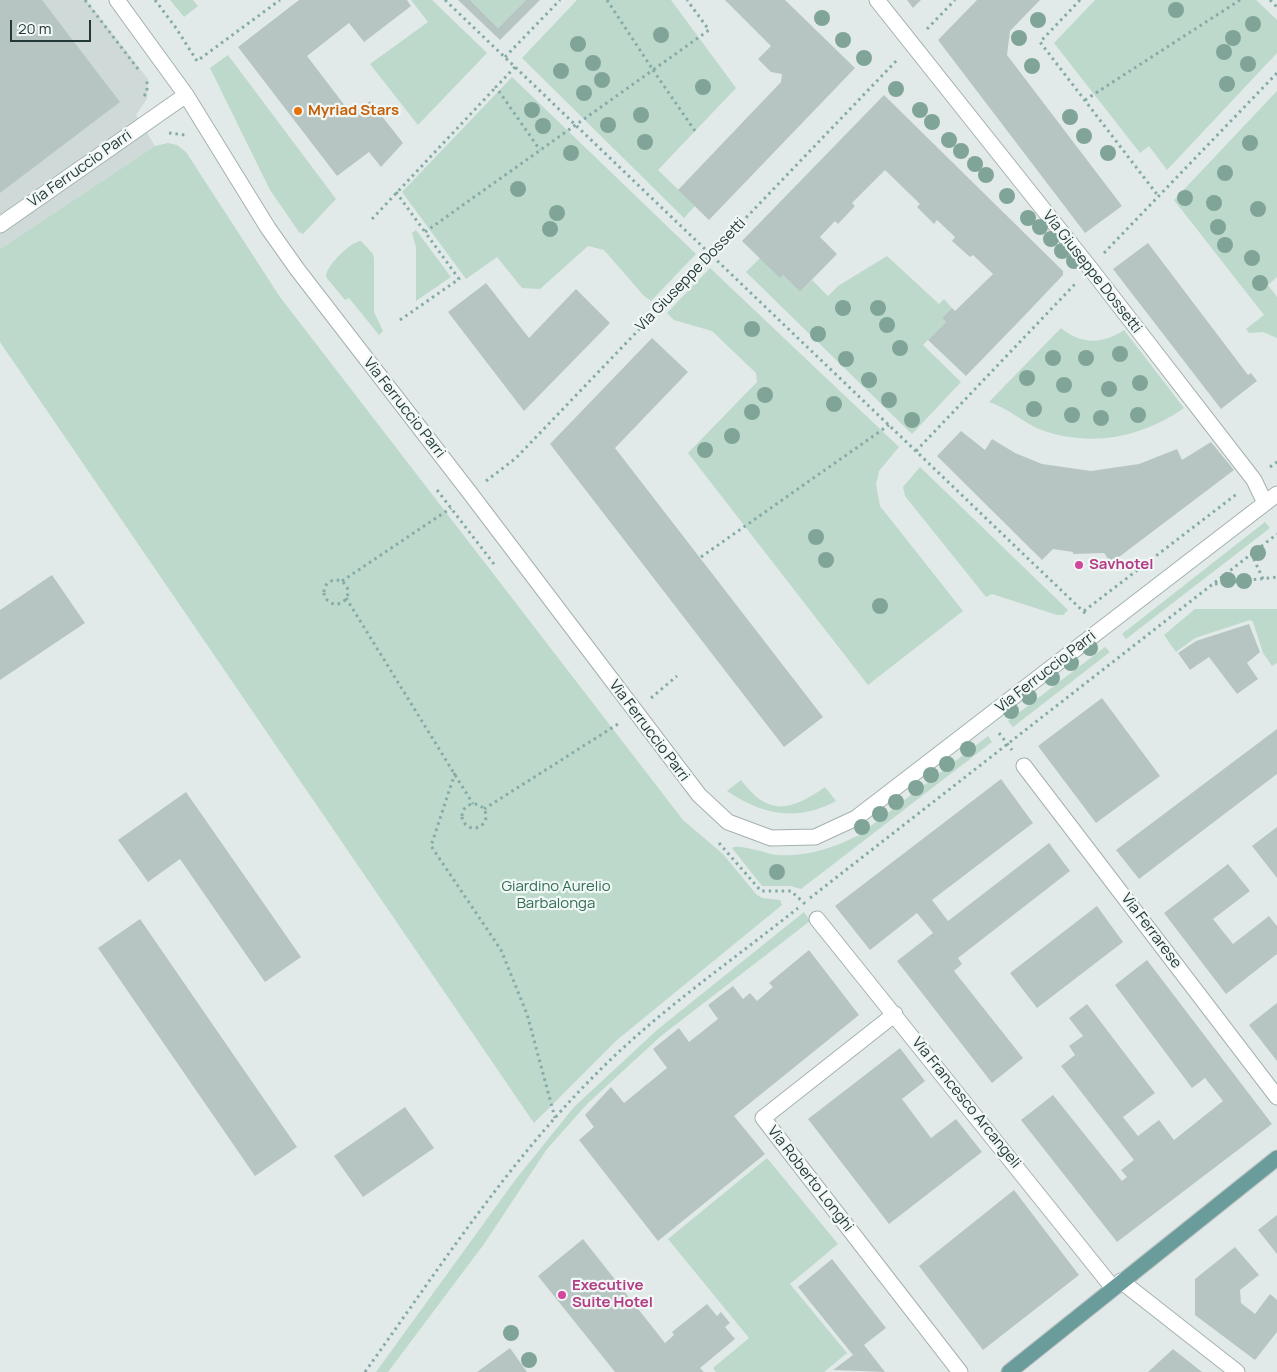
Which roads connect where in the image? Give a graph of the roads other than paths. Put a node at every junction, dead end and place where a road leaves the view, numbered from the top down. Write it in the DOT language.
graph roads {
  1 [pos="117,0"];
  2 [pos="877,0"];
  3 [pos="186,95"];
  4 [pos="0,225"];
  5 [pos="1271,498"];
  6 [pos="1024,766"];
  7 [pos="817,919"];
  8 [pos="894,1014"];
  9 [pos="1277,1097"];
  10 [pos="1277,1158"];
  11 [pos="1117,1284"];
  12 [pos="960,1372"];
  13 [pos="1009,1372"];
  14 [pos="1237,1372"];
  1 -- 3 [label="street, Via Ferruccio Parri"];
  2 -- 5 [label="street, Via Giuseppe Dossetti"];
  3 -- 4 [label="street, Via Ferruccio Parri"];
  3 -- 5 [label="street, Via Ferruccio Parri"];
  6 -- 9 [label="street, Via Ferrarese"];
  7 -- 8 [label="street, Via Francesco Arcangeli"];
  8 -- 11 [label="street, Via Francesco Arcangeli"];
  8 -- 12 [label="street, Via Roberto Longhi"];
  10 -- 11 [label="main road"];
  11 -- 13 [label="main road"];
  11 -- 14 [label="street, Via Francesco Arcangeli"];
}
